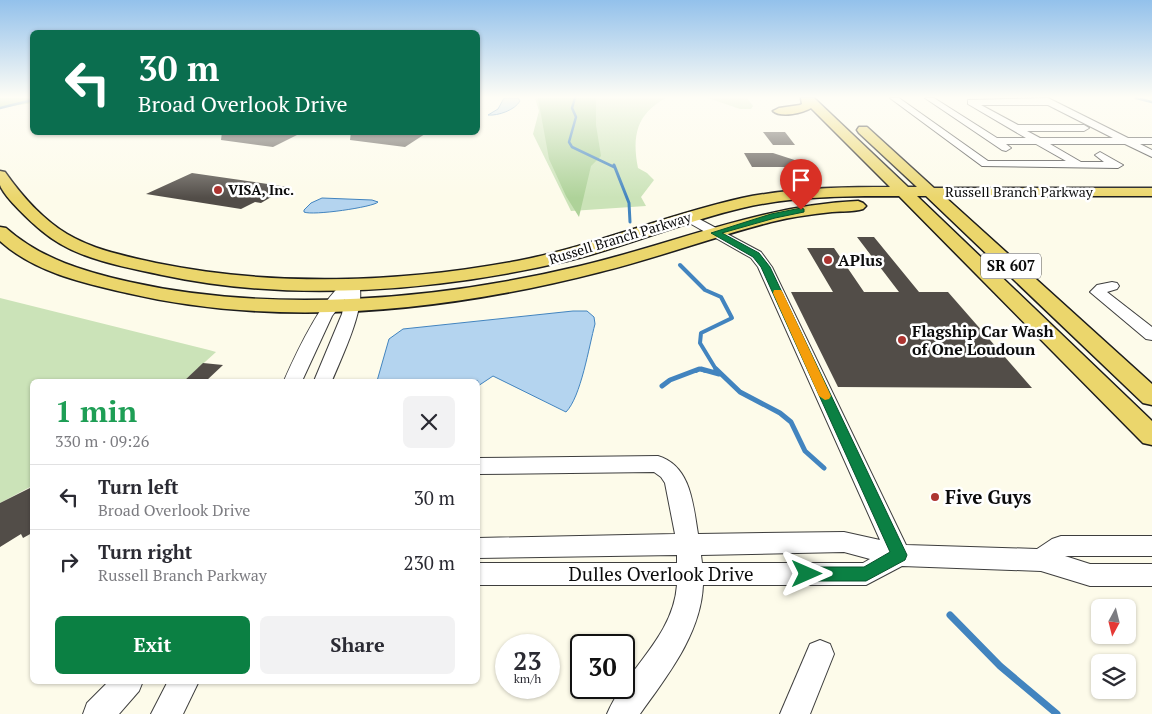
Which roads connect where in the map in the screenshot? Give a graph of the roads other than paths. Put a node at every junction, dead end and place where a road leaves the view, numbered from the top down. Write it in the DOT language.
graph roads {
  1 [pos="841,131"];
  2 [pos="863,131"];
  3 [pos="941,131"];
  4 [pos="981,131"];
  5 [pos="1022,131"];
  6 [pos="1108,131"];
  7 [pos="996,141"];
  8 [pos="1039,141"];
  9 [pos="1127,141"];
  10 [pos="1152,141"];
  11 [pos="1152,154"];
  12 [pos="891,156"];
  13 [pos="1063,156"];
  14 [pos="1100,156"];
  15 [pos="1125,156"];
  16 [pos="1032,164"];
  17 [pos="1080,165"];
  18 [pos="0,175"];
  19 [pos="904,192"];
  20 [pos="1026,192"];
  21 [pos="1152,192"];
  22 [pos="924,199"];
  23 [pos="945,206"];
  24 [pos="1152,206"];
  25 [pos="688,217"];
  26 [pos="0,232"];
  27 [pos="715,233"];
  28 [pos="352,283"];
  29 [pos="1112,286"];
  30 [pos="332,304"];
  31 [pos="352,304"];
  32 [pos="1152,335"];
  33 [pos="294,379"];
  34 [pos="324,379"];
  35 [pos="1152,396"];
  36 [pos="1152,436"];
  37 [pos="480,466"];
  38 [pos="689,544"];
  39 [pos="1152,546"];
  40 [pos="480,548"];
  41 [pos="900,555"];
  42 [pos="1041,560"];
  43 [pos="480,574"];
  44 [pos="689,574"];
  45 [pos="1152,575"];
  46 [pos="820,654"];
  47 [pos="126,684"];
  48 [pos="183,684"];
  49 [pos="98,714"];
  50 [pos="166,714"];
  51 [pos="622,714"];
  52 [pos="795,714"];
  1 -- 19 [label="main road, SR 607"];
  2 -- 12 [label="main road, SR 607"];
  3 -- 16 [label="street"];
  4 -- 7 [label="street"];
  5 -- 8 [label="street"];
  6 -- 9 [label="street"];
  7 -- 8 [label="street"];
  7 -- 16 [label="street"];
  8 -- 9 [label="street"];
  8 -- 13 [label="street"];
  9 -- 10 [label="street"];
  9 -- 11 [label="street"];
  12 -- 20 [label="main road"];
  12 -- 22 [label="main road, SR 607"];
  13 -- 14 [label="street"];
  13 -- 17 [label="street"];
  14 -- 15 [label="street"];
  14 -- 17 [label="street"];
  16 -- 17 [label="street"];
  18 -- 28 [label="main road, Russell Branch Parkway"];
  19 -- 22 [label="main road, SR 607"];
  19 -- 25 [label="main road, Russell Branch Parkway"];
  20 -- 21 [label="main road, Russell Branch Parkway"];
  20 -- 22 [label="main road, Russell Branch Parkway"];
  22 -- 23 [label="main road, Russell Branch Parkway"];
  22 -- 27 [label="main road, Russell Branch Parkway"];
  22 -- 36 [label="main road, SR 607"];
  23 -- 24 [label="main road, Russell Branch Parkway"];
  23 -- 35 [label="main road, SR 607"];
  25 -- 27 [label="street"];
  25 -- 28 [label="main road, Russell Branch Parkway"];
  26 -- 30 [label="main road, Russell Branch Parkway"];
  27 -- 31 [label="main road, Russell Branch Parkway"];
  27 -- 41 [label="street"];
  28 -- 30 [label="street"];
  28 -- 31 [label="street"];
  29 -- 32 [label="street"];
  30 -- 31 [label="main road, Russell Branch Parkway"];
  30 -- 33 [label="street"];
  31 -- 34 [label="street"];
  37 -- 38 [label="street"];
  38 -- 40 [label="street, Dulles Overlook Drive"];
  38 -- 41 [label="street, Dulles Overlook Drive"];
  38 -- 44 [label="street"];
  39 -- 42 [label="street"];
  41 -- 42 [label="street, Dulles Overlook Drive"];
  41 -- 44 [label="street, Dulles Overlook Drive"];
  42 -- 45 [label="street, Dulles Overlook Drive"];
  43 -- 44 [label="street, Dulles Overlook Drive"];
  44 -- 51 [label="street"];
  46 -- 52 [label="street"];
  47 -- 49 [label="street"];
  48 -- 50 [label="street"];
}
